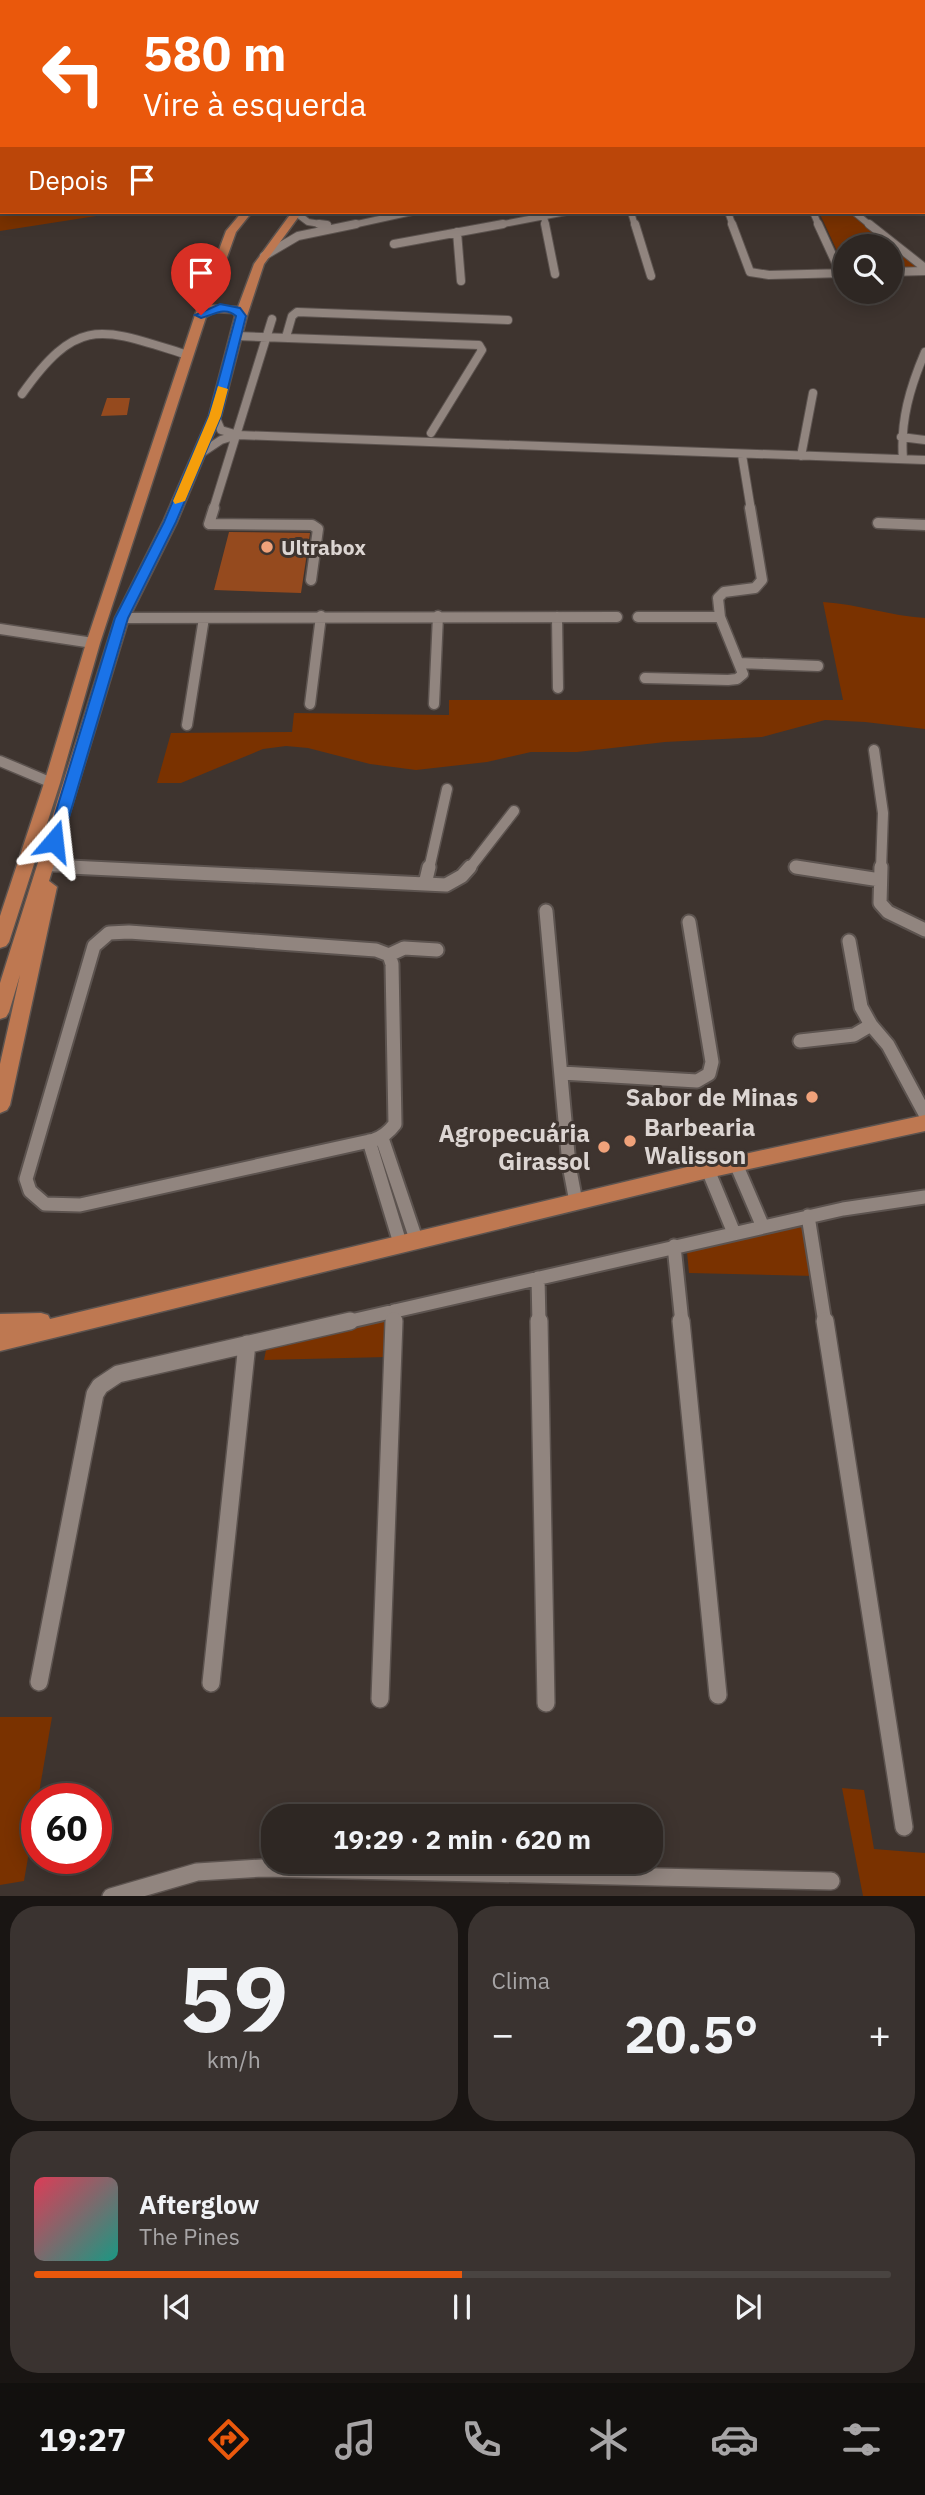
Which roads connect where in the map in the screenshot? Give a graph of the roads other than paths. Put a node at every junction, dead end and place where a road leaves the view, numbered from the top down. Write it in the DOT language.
graph roads {
  1 [pos="245,214"];
  2 [pos="296,214"];
  3 [pos="299,214"];
  4 [pos="401,214"];
  5 [pos="544,214"];
  6 [pos="632,214"];
  7 [pos="729,214"];
  8 [pos="814,214"];
  9 [pos="856,214"];
  10 [pos="337,226"];
  11 [pos="457,232"];
  12 [pos="394,244"];
  13 [pos="833,253"];
  14 [pos="264,256"];
  15 [pos="925,269"];
  16 [pos="903,271"];
  17 [pos="833,273"];
  18 [pos="555,274"];
  19 [pos="651,276"];
  20 [pos="461,281"];
  21 [pos="210,290"];
  22 [pos="249,290"];
  23 [pos="201,315"];
  24 [pos="241,316"];
  25 [pos="272,319"];
  26 [pos="508,320"];
  27 [pos="237,336"];
  28 [pos="266,337"];
  29 [pos="286,337"];
  30 [pos="925,352"];
  31 [pos="188,355"];
  32 [pos="813,393"];
  33 [pos="22,394"];
  34 [pos="215,416"];
  35 [pos="430,433"];
  36 [pos="238,435"];
  37 [pos="901,436"];
  38 [pos="925,440"];
  39 [pos="200,454"];
  40 [pos="741,455"];
  41 [pos="801,456"];
  42 [pos="903,459"];
  43 [pos="925,460"];
  44 [pos="878,523"];
  45 [pos="925,525"];
  46 [pos="311,580"];
  47 [pos="321,616"];
  48 [pos="438,616"];
  49 [pos="557,617"];
  50 [pos="617,617"];
  51 [pos="638,617"];
  52 [pos="720,617"];
  53 [pos="122,618"];
  54 [pos="204,618"];
  55 [pos="0,629"];
  56 [pos="93,643"];
  57 [pos="738,663"];
  58 [pos="818,666"];
  59 [pos="645,678"];
  60 [pos="558,688"];
  61 [pos="310,704"];
  62 [pos="434,704"];
  63 [pos="187,725"];
  64 [pos="874,750"];
  65 [pos="0,761"];
  66 [pos="52,783"];
  67 [pos="447,789"];
  68 [pos="514,811"];
  69 [pos="795,867"];
  70 [pos="45,869"];
  71 [pos="880,880"];
  72 [pos="425,884"];
  73 [pos="546,911"];
  74 [pos="690,922"];
  75 [pos="925,930"];
  76 [pos="849,941"];
  77 [pos="0,942"];
  78 [pos="437,950"];
  79 [pos="389,955"];
  80 [pos="0,1012"];
  81 [pos="871,1026"];
  82 [pos="800,1041"];
  83 [pos="562,1073"];
  84 [pos="0,1105"];
  85 [pos="925,1114"];
  86 [pos="925,1123"];
  87 [pos="376,1140"];
  88 [pos="736,1164"];
  89 [pos="708,1170"];
  90 [pos="925,1197"];
  91 [pos="576,1202"];
  92 [pos="808,1216"];
  93 [pos="763,1227"];
  94 [pos="734,1233"];
  95 [pos="408,1241"];
  96 [pos="674,1247"];
  97 [pos="538,1278"];
  98 [pos="394,1311"];
  99 [pos="93,1317"];
  100 [pos="0,1323"];
  101 [pos="0,1341"];
  102 [pos="247,1344"];
  103 [pos="39,1682"];
  104 [pos="211,1683"];
  105 [pos="718,1695"];
  106 [pos="380,1699"];
  107 [pos="546,1703"];
  108 [pos="904,1827"];
  109 [pos="831,1881"];
  110 [pos="111,1896"];
  1 -- 21 [label="main road"];
  2 -- 14 [label="main road"];
  3 -- 10 [label="street"];
  4 -- 10 [label="street"];
  5 -- 11 [label="street"];
  5 -- 18 [label="street"];
  6 -- 19 [label="street"];
  7 -- 17 [label="street"];
  8 -- 13 [label="street"];
  9 -- 15 [label="street"];
  10 -- 14 [label="street"];
  11 -- 12 [label="street"];
  11 -- 20 [label="street"];
  14 -- 22 [label="main road"];
  15 -- 16 [label="street"];
  21 -- 22 [label="main road"];
  21 -- 23 [label="main road"];
  22 -- 24 [label="main road"];
  23 -- 24 [label="main road"];
  23 -- 31 [label="main road"];
  24 -- 27 [label="main road"];
  25 -- 28 [label="street"];
  26 -- 29 [label="street"];
  27 -- 28 [label="street"];
  27 -- 34 [label="main road"];
  28 -- 29 [label="street"];
  28 -- 36 [label="street"];
  29 -- 35 [label="street"];
  30 -- 37 [label="street"];
  31 -- 33 [label="street"];
  31 -- 56 [label="main road"];
  32 -- 41 [label="street"];
  34 -- 36 [label="street"];
  34 -- 39 [label="main road"];
  36 -- 39 [label="street"];
  36 -- 40 [label="street"];
  36 -- 46 [label="street"];
  37 -- 38 [label="street"];
  37 -- 42 [label="street"];
  39 -- 53 [label="main road"];
  40 -- 41 [label="street"];
  40 -- 52 [label="street"];
  41 -- 42 [label="street"];
  42 -- 43 [label="street"];
  44 -- 45 [label="street"];
  47 -- 48 [label="street"];
  47 -- 54 [label="street"];
  47 -- 61 [label="street"];
  48 -- 49 [label="street"];
  48 -- 62 [label="street"];
  49 -- 50 [label="street"];
  49 -- 60 [label="street"];
  51 -- 52 [label="street"];
  52 -- 57 [label="street"];
  53 -- 54 [label="street"];
  53 -- 70 [label="main road"];
  54 -- 63 [label="street"];
  55 -- 56 [label="street"];
  56 -- 66 [label="main road"];
  57 -- 58 [label="street"];
  57 -- 59 [label="street"];
  64 -- 71 [label="street"];
  65 -- 66 [label="street"];
  66 -- 77 [label="main road"];
  67 -- 72 [label="street"];
  68 -- 72 [label="street"];
  69 -- 71 [label="street"];
  70 -- 72 [label="street"];
  70 -- 80 [label="main road"];
  70 -- 84 [label="main road"];
  71 -- 75 [label="street"];
  73 -- 83 [label="street"];
  74 -- 83 [label="street"];
  76 -- 81 [label="street"];
  78 -- 79 [label="street"];
  79 -- 87 [label="street"];
  79 -- 87 [label="street"];
  81 -- 82 [label="street"];
  81 -- 85 [label="street"];
  83 -- 91 [label="street"];
  86 -- 88 [label="main road"];
  87 -- 95 [label="street"];
  88 -- 89 [label="main road"];
  88 -- 93 [label="street"];
  89 -- 91 [label="main road"];
  89 -- 94 [label="street"];
  90 -- 92 [label="street"];
  91 -- 95 [label="main road"];
  92 -- 93 [label="street"];
  92 -- 108 [label="street"];
  93 -- 94 [label="street"];
  94 -- 96 [label="street"];
  95 -- 99 [label="main road"];
  96 -- 97 [label="street"];
  96 -- 105 [label="street"];
  97 -- 98 [label="street"];
  97 -- 107 [label="street"];
  98 -- 102 [label="street"];
  98 -- 106 [label="street"];
  99 -- 100 [label="main road"];
  99 -- 101 [label="main road"];
  102 -- 103 [label="street"];
  102 -- 104 [label="street"];
  109 -- 110 [label="street"];
}
